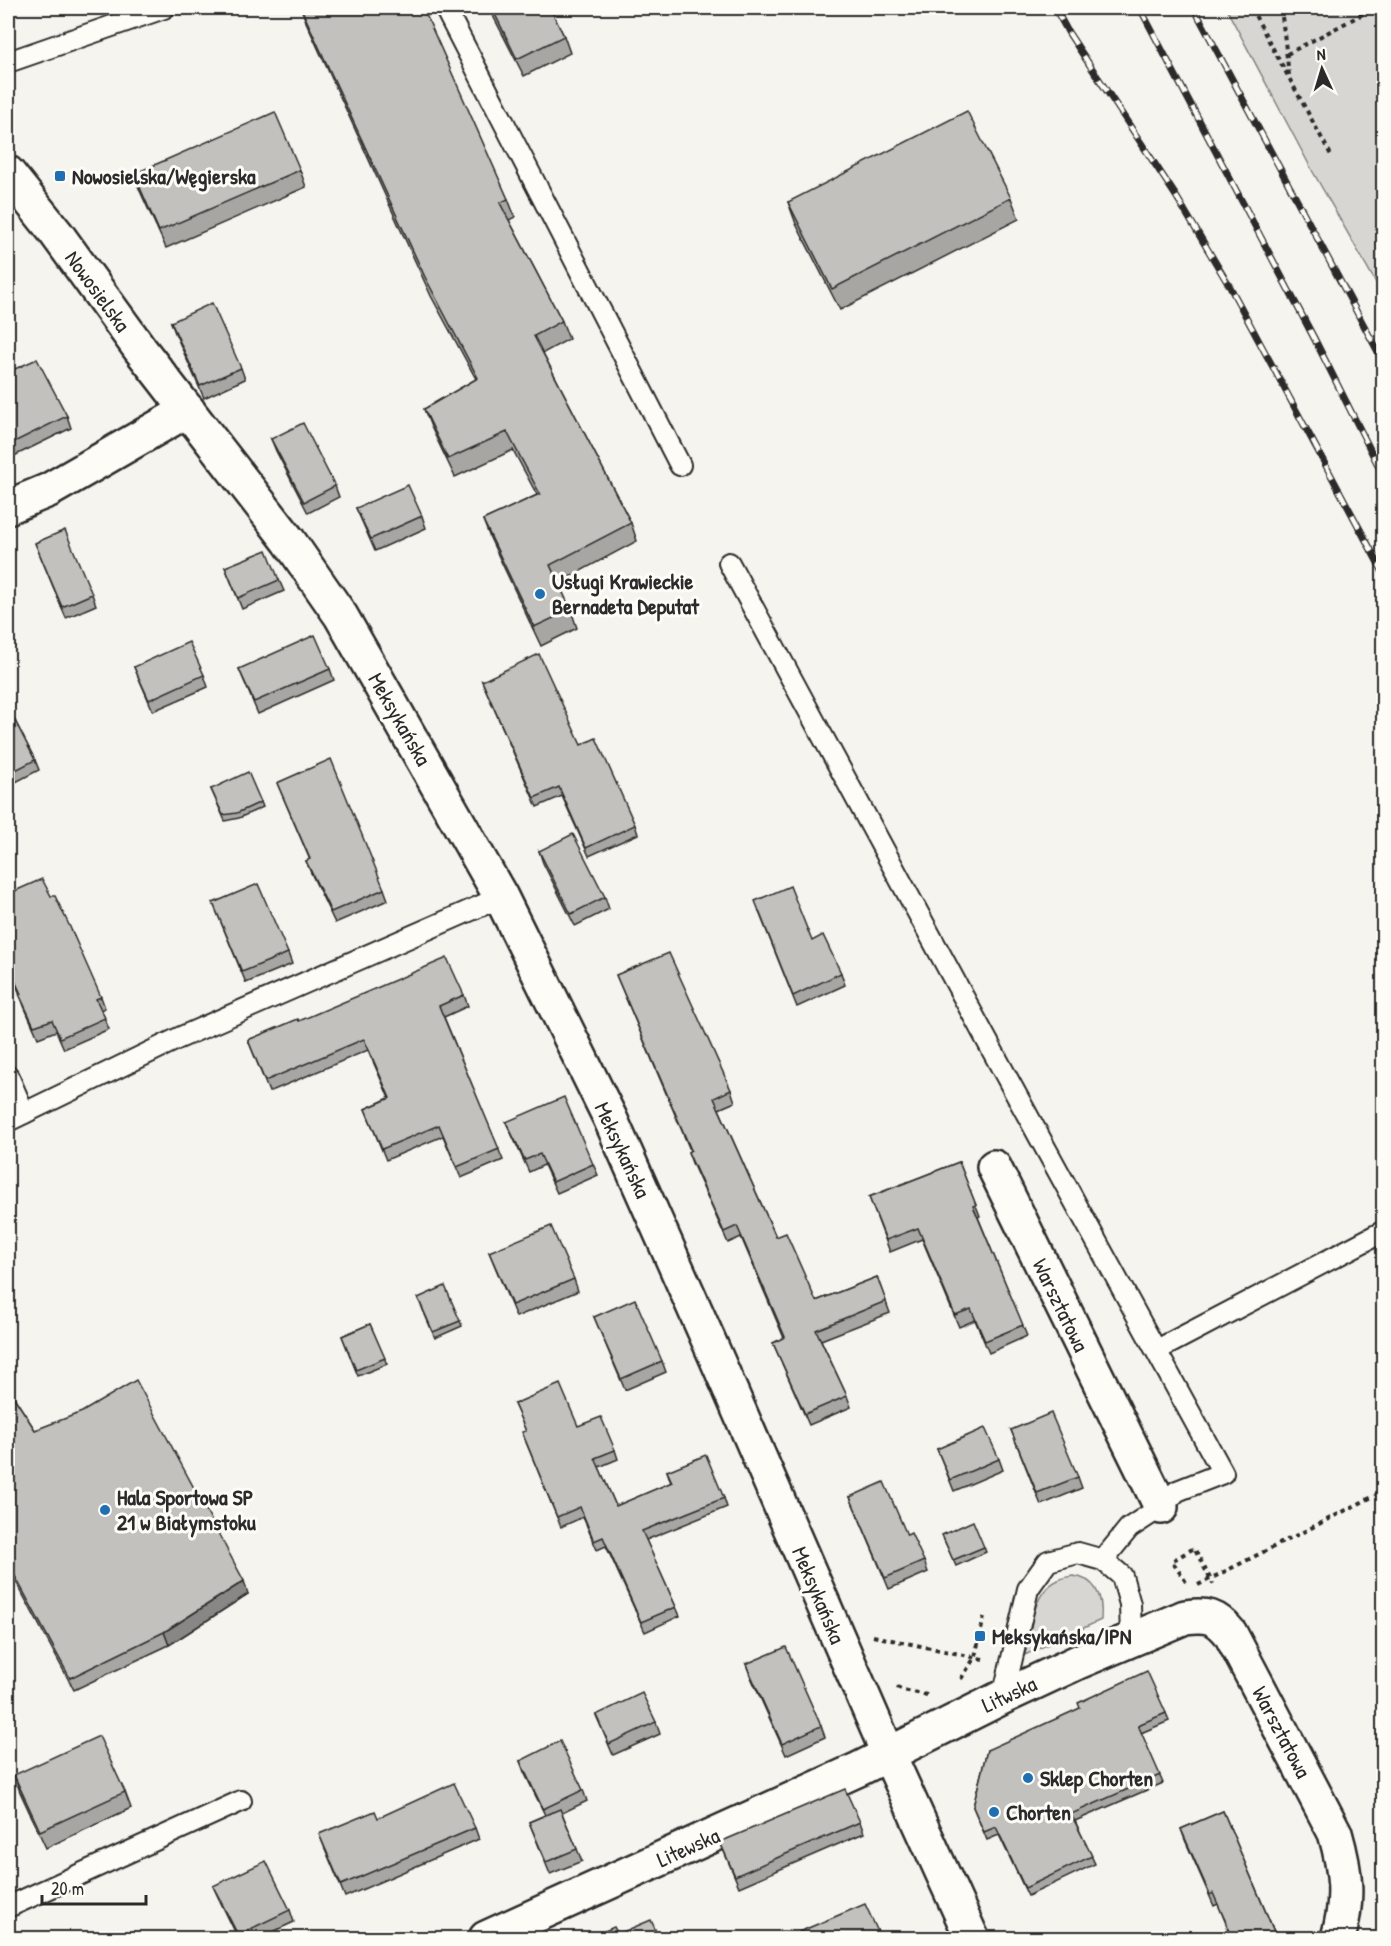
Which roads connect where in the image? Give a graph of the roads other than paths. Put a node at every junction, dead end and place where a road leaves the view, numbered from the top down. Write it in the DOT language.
graph roads {
  1 [pos="164,8"];
  2 [pos="446,8"];
  3 [pos="8,62"];
  4 [pos="8,173"];
  5 [pos="188,410"];
  6 [pos="680,465"];
  7 [pos="8,507"];
  8 [pos="729,563"];
  9 [pos="501,897"];
  10 [pos="8,1076"];
  11 [pos="16,1117"];
  12 [pos="994,1167"];
  13 [pos="1383,1231"];
  14 [pos="1157,1350"];
  15 [pos="1161,1507"];
  16 [pos="1103,1560"];
  17 [pos="1131,1638"];
  18 [pos="1003,1697"];
  19 [pos="888,1753"];
  20 [pos="241,1800"];
  21 [pos="8,1907"];
  22 [pos="486,1938"];
  23 [pos="972,1938"];
  24 [pos="1338,1938"];
  1 -- 3 [label="lane"];
  2 -- 6 [label="lane"];
  4 -- 5 [label="street, Nowosielska"];
  5 -- 7 [label="street"];
  5 -- 9 [label="street, Meksykańska"];
  8 -- 14 [label="lane"];
  9 -- 11 [label="lane"];
  9 -- 19 [label="street, Meksykańska"];
  10 -- 11 [label="lane"];
  12 -- 15 [label="street, Warsztatowa"];
  13 -- 14 [label="lane"];
  14 -- 15 [label="lane"];
  15 -- 16 [label="lane"];
  16 -- 17 [label="lane"];
  16 -- 18 [label="lane"];
  17 -- 18 [label="street, Litwska"];
  17 -- 24 [label="street, Warsztatowa"];
  18 -- 19 [label="street, Litwska"];
  19 -- 22 [label="street, Litewska"];
  19 -- 23 [label="street, Meksykańska"];
  20 -- 21 [label="lane"];
}
